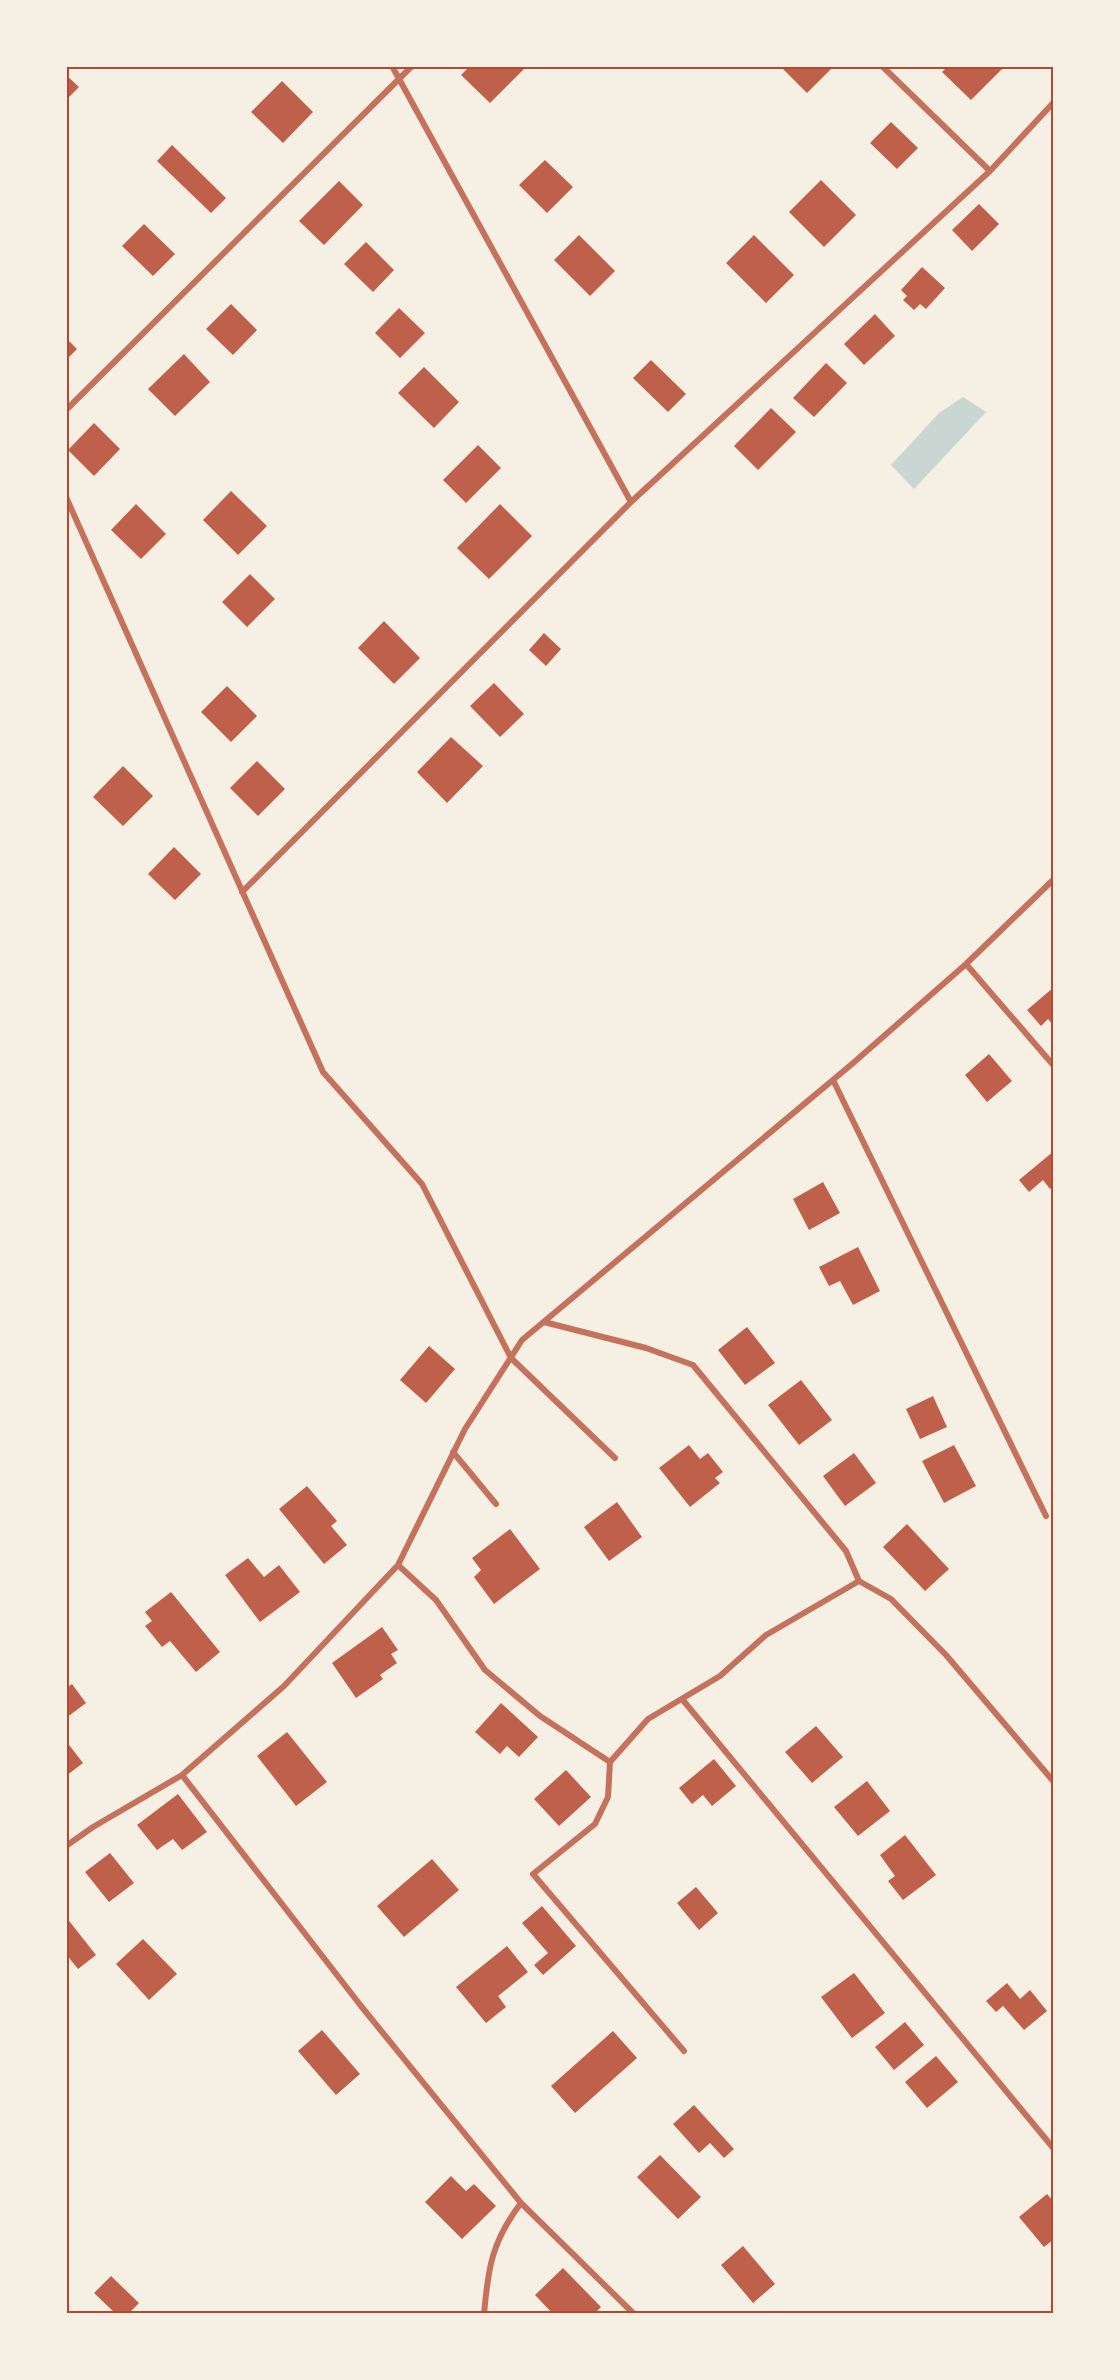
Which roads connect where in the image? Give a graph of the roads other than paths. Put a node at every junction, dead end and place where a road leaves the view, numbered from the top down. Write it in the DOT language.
graph roads {
  1 [pos="392,66"];
  2 [pos="412,66"];
  3 [pos="882,66"];
  4 [pos="398,80"];
  5 [pos="1054,102"];
  6 [pos="990,171"];
  7 [pos="66,410"];
  8 [pos="66,497"];
  9 [pos="631,502"];
  10 [pos="1054,879"];
  11 [pos="242,892"];
  12 [pos="966,964"];
  13 [pos="1054,1066"];
  14 [pos="833,1080"];
  15 [pos="544,1322"];
  16 [pos="511,1358"];
  17 [pos="453,1452"];
  18 [pos="615,1458"];
  19 [pos="496,1504"];
  20 [pos="1046,1516"];
  21 [pos="398,1565"];
  22 [pos="859,1581"];
  23 [pos="682,1699"];
  24 [pos="610,1762"];
  25 [pos="182,1775"];
  26 [pos="1054,1782"];
  27 [pos="66,1846"];
  28 [pos="684,2050"];
  29 [pos="1054,2149"];
  30 [pos="520,2203"];
  31 [pos="484,2314"];
  32 [pos="634,2314"];
  1 -- 4 [label="street"];
  2 -- 4 [label="street"];
  3 -- 6 [label="street"];
  4 -- 7 [label="street"];
  4 -- 9 [label="street"];
  5 -- 6 [label="street"];
  6 -- 9 [label="street"];
  8 -- 11 [label="street"];
  9 -- 11 [label="street"];
  10 -- 12 [label="street"];
  11 -- 16 [label="street"];
  12 -- 13 [label="street"];
  12 -- 14 [label="street"];
  14 -- 15 [label="street"];
  14 -- 20 [label="street"];
  15 -- 16 [label="street"];
  15 -- 22 [label="street"];
  16 -- 17 [label="street"];
  16 -- 18 [label="street"];
  17 -- 19 [label="street"];
  17 -- 21 [label="street"];
  21 -- 24 [label="street"];
  21 -- 25 [label="street"];
  22 -- 23 [label="street"];
  22 -- 26 [label="street"];
  23 -- 24 [label="street"];
  23 -- 29 [label="street"];
  24 -- 28 [label="street"];
  25 -- 27 [label="street"];
  25 -- 30 [label="street"];
  30 -- 31 [label="street"];
  30 -- 32 [label="street"];
}
